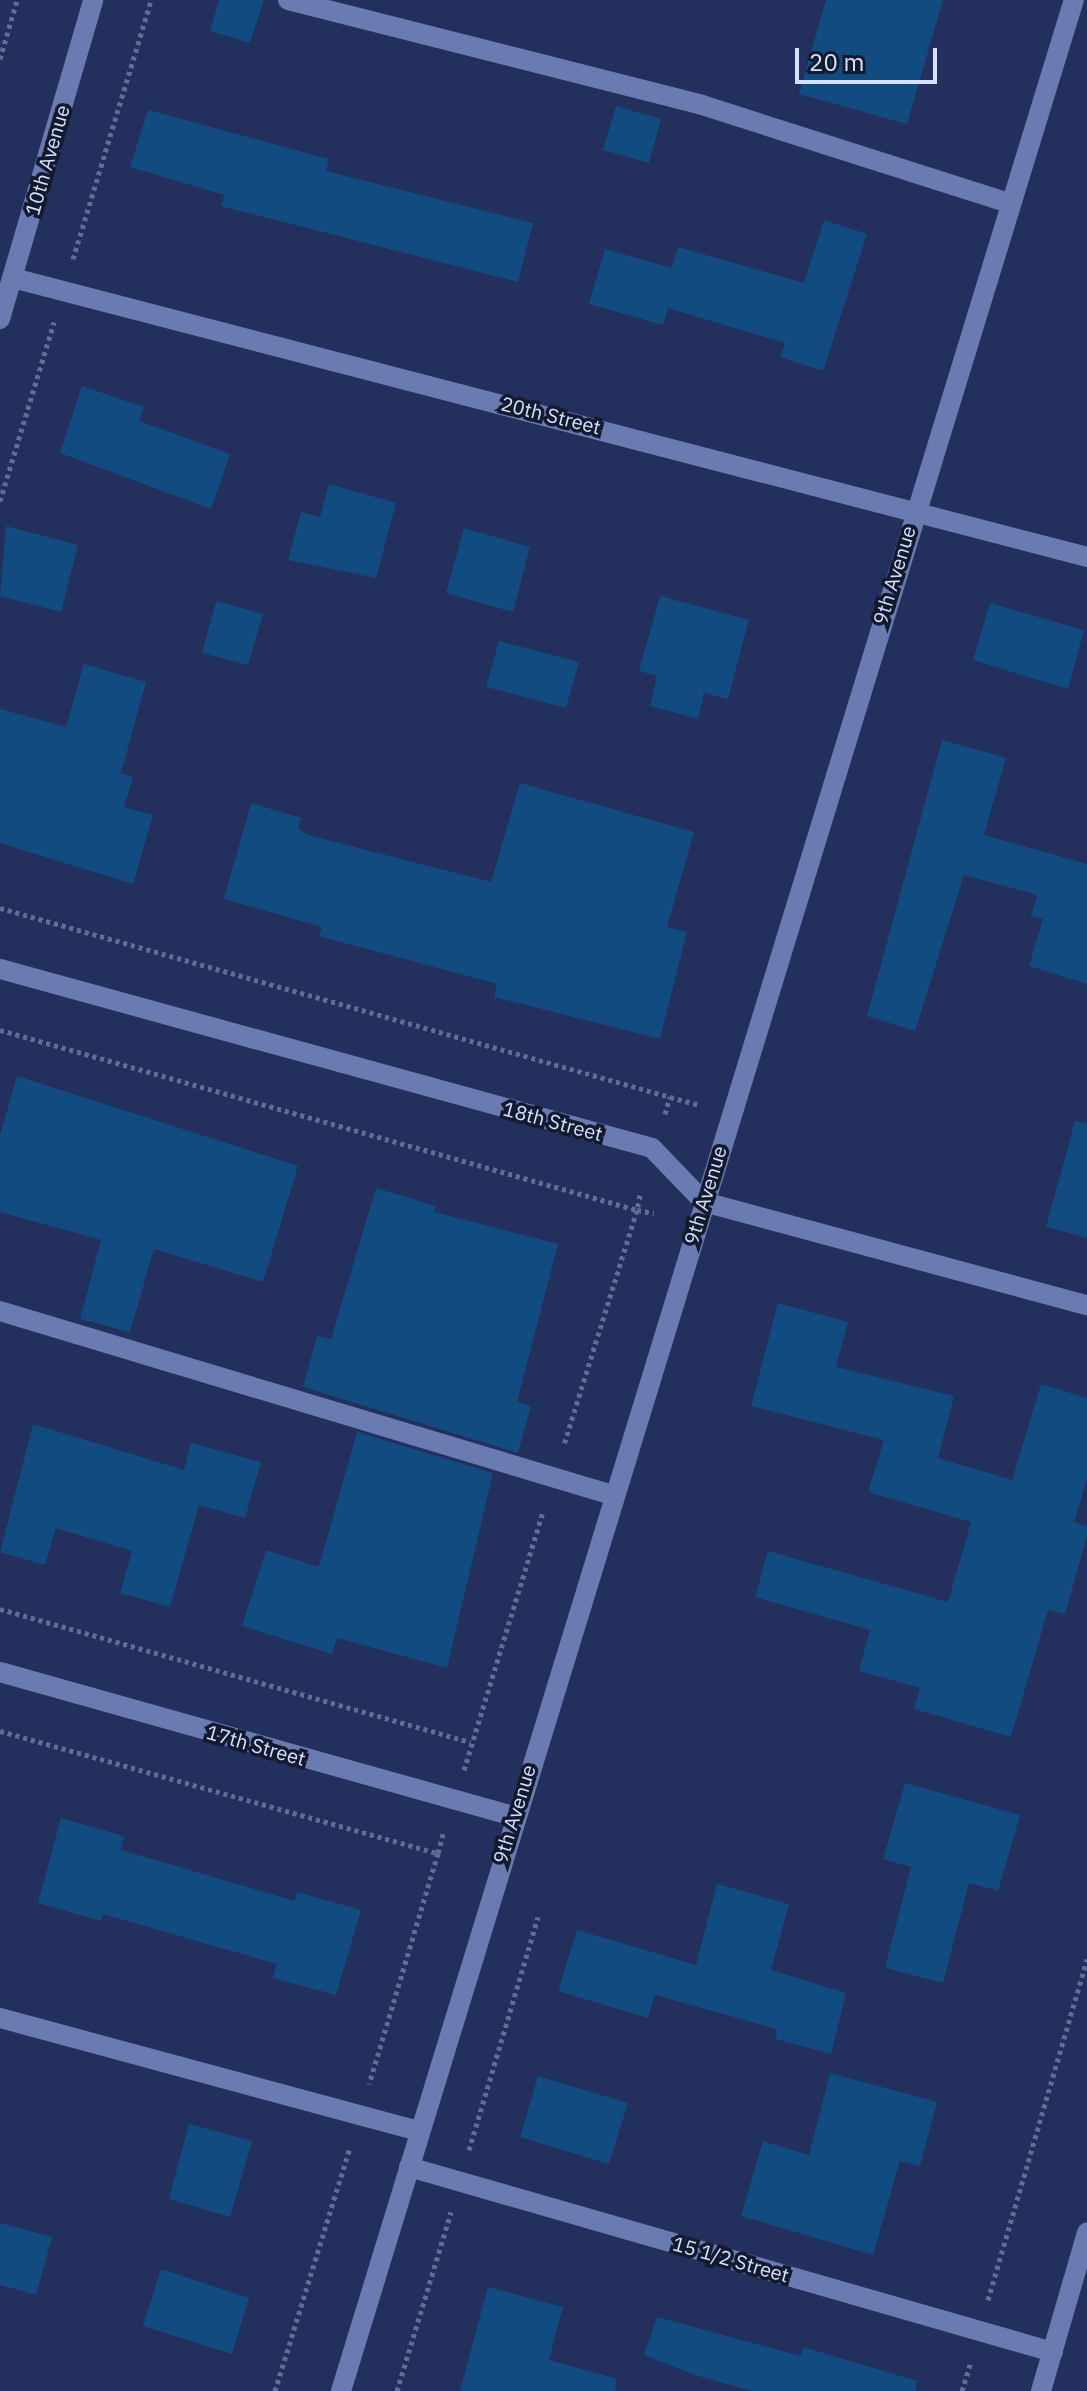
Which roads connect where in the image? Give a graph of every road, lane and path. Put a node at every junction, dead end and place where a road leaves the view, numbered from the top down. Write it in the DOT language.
graph roads {
  1 [pos="17,0"];
  2 [pos="93,0"];
  3 [pos="151,0"];
  4 [pos="288,0"];
  5 [pos="1074,0"];
  6 [pos="0,59"];
  7 [pos="1010,203"];
  8 [pos="13,278"];
  9 [pos="64,291"];
  10 [pos="0,319"];
  11 [pos="0,501"];
  12 [pos="914,508"];
  13 [pos="1087,557"];
  14 [pos="0,908"];
  15 [pos="0,969"];
  16 [pos="0,1030"];
  17 [pos="670,1097"];
  18 [pos="730,1112"];
  19 [pos="665,1114"];
  20 [pos="640,1195"];
  21 [pos="704,1202"];
  22 [pos="637,1210"];
  23 [pos="654,1213"];
  24 [pos="1087,1305"];
  25 [pos="0,1311"];
  26 [pos="554,1478"];
  27 [pos="612,1495"];
  28 [pos="0,1609"];
  29 [pos="0,1672"];
  30 [pos="0,1731"];
  31 [pos="471,1742"];
  32 [pos="464,1770"];
  33 [pos="513,1816"];
  34 [pos="445,1827"];
  35 [pos="438,1853"];
  36 [pos="538,1917"];
  37 [pos="1087,1959"];
  38 [pos="0,2018"];
  39 [pos="359,2115"];
  40 [pos="419,2131"];
  41 [pos="467,2158"];
  42 [pos="409,2167"];
  43 [pos="453,2207"];
  44 [pos="1087,2233"];
  45 [pos="971,2304"];
  46 [pos="1053,2352"];
  47 [pos="970,2363"];
  48 [pos="275,2391"];
  49 [pos="341,2391"];
  50 [pos="397,2391"];
  51 [pos="962,2391"];
  52 [pos="1041,2391"];
  1 -- 6 [label="path"];
  2 -- 8 [label="street, 10th Avenue"];
  3 -- 9 [label="path"];
  4 -- 7 [label="street"];
  5 -- 7 [label="street, 9th Avenue"];
  7 -- 12 [label="street, 9th Avenue"];
  8 -- 9 [label="street, 20th Street"];
  8 -- 10 [label="street, 10th Avenue"];
  9 -- 11 [label="path"];
  9 -- 12 [label="street, 20th Street"];
  12 -- 13 [label="street, 20th Street"];
  12 -- 18 [label="street, 9th Avenue"];
  14 -- 17 [label="path"];
  15 -- 21 [label="street, 18th Street"];
  16 -- 22 [label="path"];
  17 -- 18 [label="path"];
  17 -- 19 [label="path"];
  18 -- 21 [label="street, 9th Avenue"];
  20 -- 22 [label="path"];
  21 -- 24 [label="street"];
  21 -- 27 [label="street, 9th Avenue"];
  22 -- 23 [label="path"];
  22 -- 26 [label="path"];
  25 -- 26 [label="street"];
  26 -- 27 [label="street"];
  26 -- 31 [label="path"];
  27 -- 33 [label="street, 9th Avenue"];
  28 -- 31 [label="path"];
  29 -- 33 [label="street, 17th Street"];
  30 -- 35 [label="path"];
  31 -- 32 [label="path"];
  33 -- 40 [label="street, 9th Avenue"];
  34 -- 35 [label="path"];
  35 -- 39 [label="path"];
  36 -- 41 [label="path"];
  37 -- 45 [label="path"];
  38 -- 39 [label="street"];
  39 -- 40 [label="street"];
  39 -- 48 [label="path"];
  40 -- 42 [label="street, 9th Avenue"];
  42 -- 46 [label="street, 15 1/2 Street"];
  42 -- 49 [label="street, 9th Avenue"];
  43 -- 50 [label="path"];
  44 -- 46 [label="street"];
  46 -- 52 [label="street"];
  47 -- 51 [label="path"];
}
